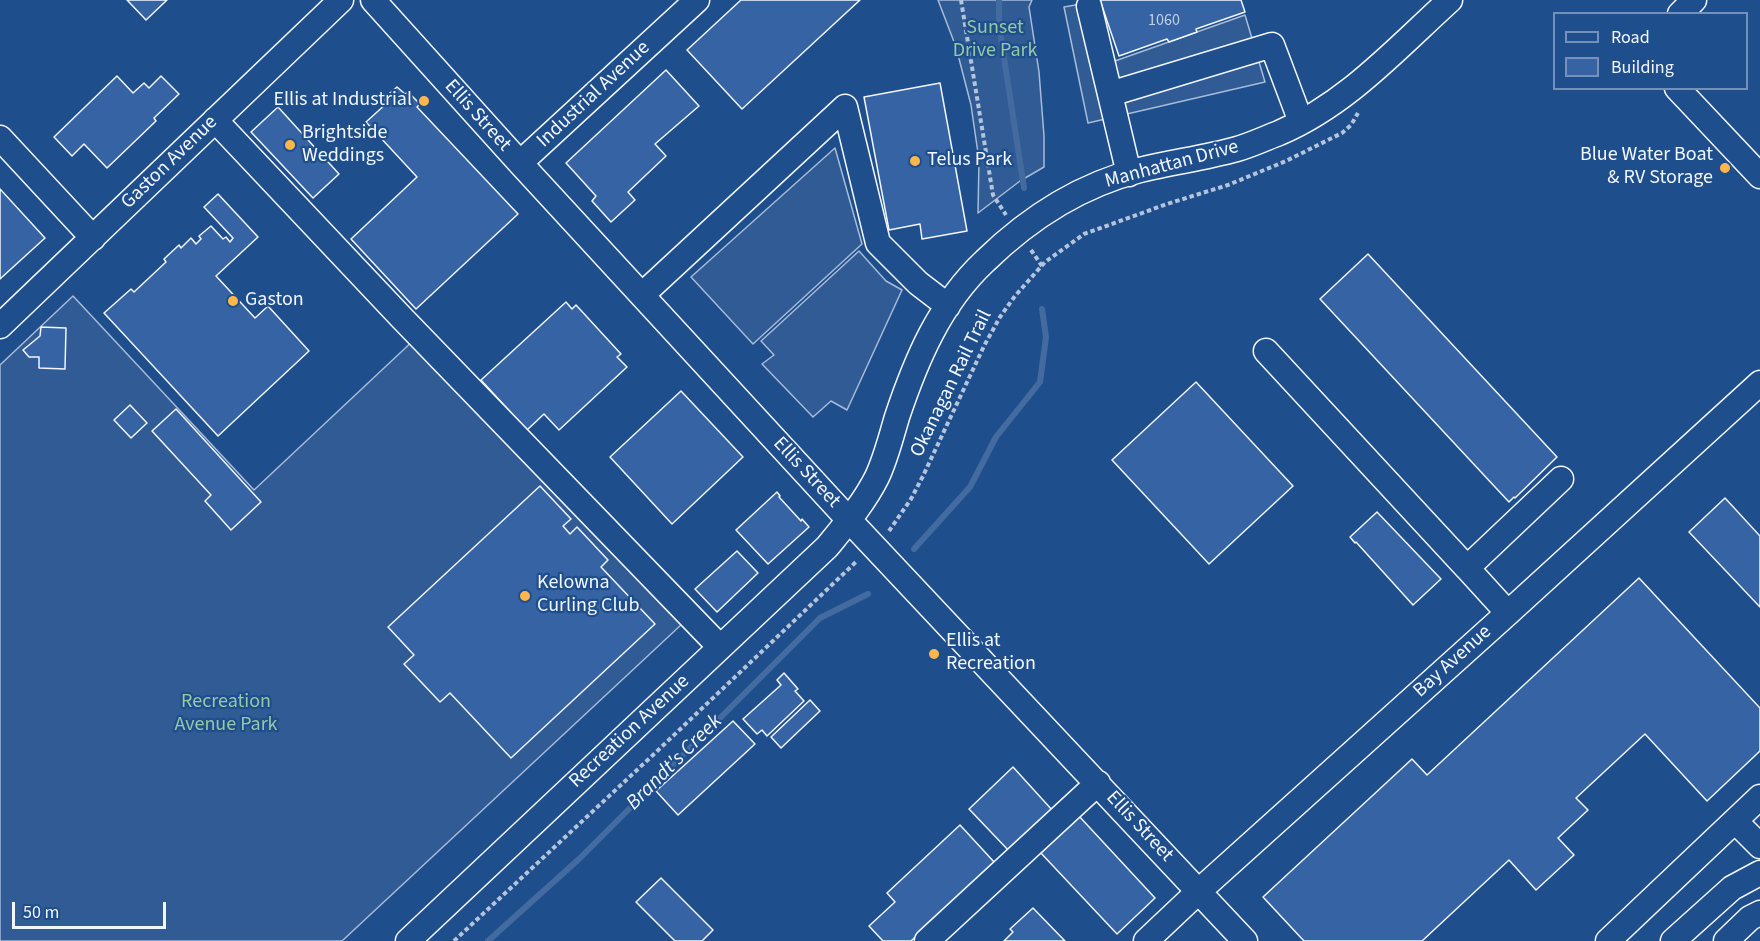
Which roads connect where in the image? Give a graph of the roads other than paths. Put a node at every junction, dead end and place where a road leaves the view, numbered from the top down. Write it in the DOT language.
graph roads {
  1 [pos="341,0"];
  2 [pos="373,0"];
  3 [pos="697,0"];
  4 [pos="1450,0"];
  5 [pos="1694,0"];
  6 [pos="1089,6"];
  7 [pos="1682,12"];
  8 [pos="1679,90"];
  9 [pos="1110,94"];
  10 [pos="215,120"];
  11 [pos="1301,122"];
  12 [pos="0,138"];
  13 [pos="520,163"];
  14 [pos="1129,174"];
  15 [pos="1760,176"];
  16 [pos="93,238"];
  17 [pos="642,295"];
  18 [pos="948,306"];
  19 [pos="0,326"];
  20 [pos="1266,351"];
  21 [pos="1760,383"];
  22 [pos="1561,479"];
  23 [pos="849,520"];
  24 [pos="1467,568"];
  25 [pos="1508,614"];
  26 [pos="720,647"];
  27 [pos="1098,783"];
  28 [pos="1760,797"];
  29 [pos="1735,820"];
  30 [pos="1760,846"];
  31 [pos="1760,873"];
  32 [pos="1198,891"];
  33 [pos="1760,913"];
  34 [pos="408,941"];
  35 [pos="927,941"];
  36 [pos="1146,941"];
  37 [pos="1245,941"];
  38 [pos="1608,941"];
  39 [pos="1673,941"];
  40 [pos="1726,941"];
  1 -- 10 [label="street, Gaston Avenue"];
  2 -- 13 [label="street, Ellis Street"];
  3 -- 13 [label="street, Industrial Avenue"];
  4 -- 11 [label="street, Manhattan Drive"];
  5 -- 7 [label="street"];
  6 -- 9 [label="street"];
  8 -- 15 [label="street"];
  9 -- 11 [label="street"];
  9 -- 14 [label="street"];
  10 -- 16 [label="street, Gaston Avenue"];
  10 -- 26 [label="street"];
  11 -- 14 [label="street, Manhattan Drive"];
  12 -- 16 [label="street"];
  13 -- 17 [label="street, Ellis Street"];
  14 -- 18 [label="street, Manhattan Drive"];
  16 -- 19 [label="street, Gaston Avenue"];
  17 -- 18 [label="street"];
  17 -- 23 [label="street, Ellis Street"];
  18 -- 23 [label="street, Manhattan Drive"];
  20 -- 24 [label="street"];
  21 -- 25 [label="street, Bay Avenue"];
  22 -- 24 [label="street"];
  23 -- 26 [label="street, Recreation Avenue"];
  23 -- 27 [label="street, Ellis Street"];
  24 -- 25 [label="street"];
  25 -- 32 [label="street, Bay Avenue"];
  26 -- 34 [label="street, Recreation Avenue"];
  27 -- 32 [label="street, Ellis Street"];
  27 -- 35 [label="street"];
  28 -- 29 [label="street"];
  29 -- 30 [label="street"];
  29 -- 38 [label="street"];
  31 -- 39 [label="street"];
  32 -- 36 [label="street, Bay Avenue"];
  32 -- 37 [label="street, Ellis Street"];
  33 -- 40 [label="street"];
}
